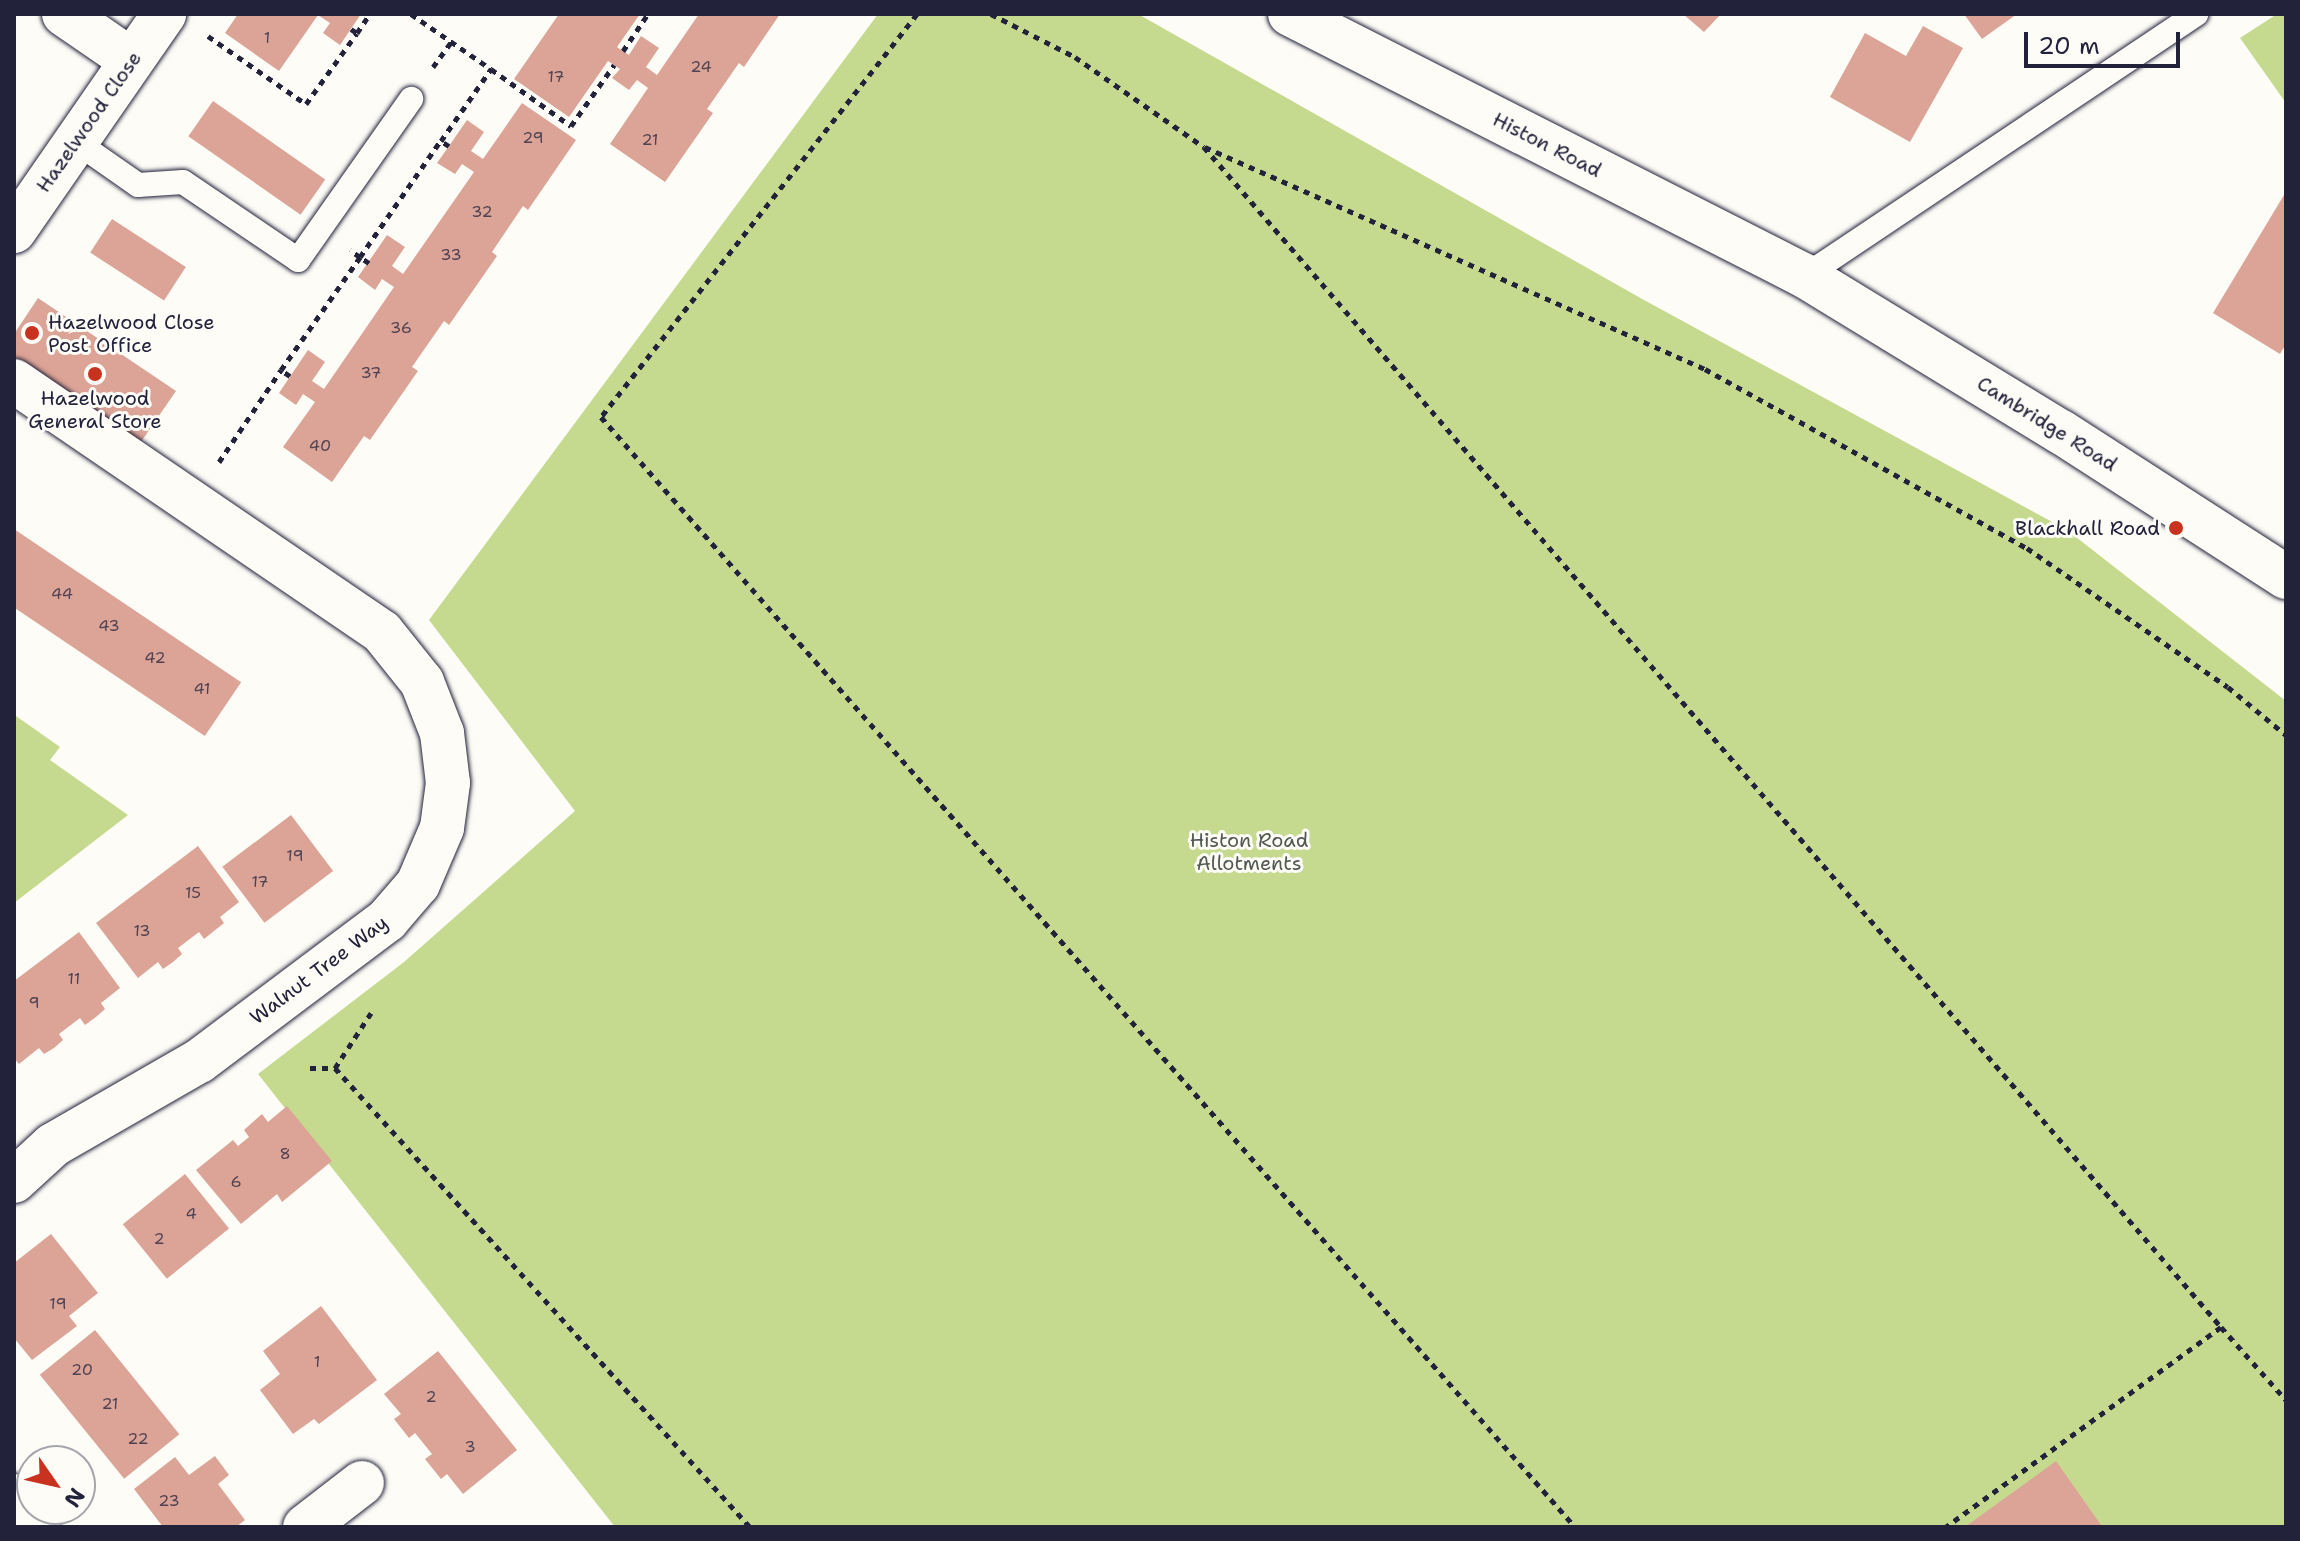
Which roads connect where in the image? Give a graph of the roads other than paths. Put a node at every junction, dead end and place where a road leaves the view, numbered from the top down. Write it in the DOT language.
graph roads {
  1 [pos="64,14"];
  2 [pos="1290,14"];
  3 [pos="2197,14"];
  4 [pos="183,23"];
  5 [pos="131,60"];
  6 [pos="411,99"];
  7 [pos="75,141"];
  8 [pos="14,231"];
  9 [pos="1805,276"];
  10 [pos="14,381"];
  11 [pos="2286,577"];
  12 [pos="14,1181"];
  13 [pos="362,1483"];
  14 [pos="14,1496"];
  15 [pos="37,1527"];
  16 [pos="305,1527"];
  1 -- 5 [label="street"];
  2 -- 9 [label="street, Histon Road"];
  3 -- 9 [label="lane"];
  4 -- 5 [label="street, Hazelwood Close"];
  5 -- 7 [label="street, Hazelwood Close"];
  6 -- 7 [label="lane"];
  7 -- 8 [label="street, Hazelwood Close"];
  9 -- 11 [label="street, Cambridge Road"];
  10 -- 12 [label="street, Walnut Tree Way"];
  13 -- 16 [label="street"];
  14 -- 15 [label="street"];
}
